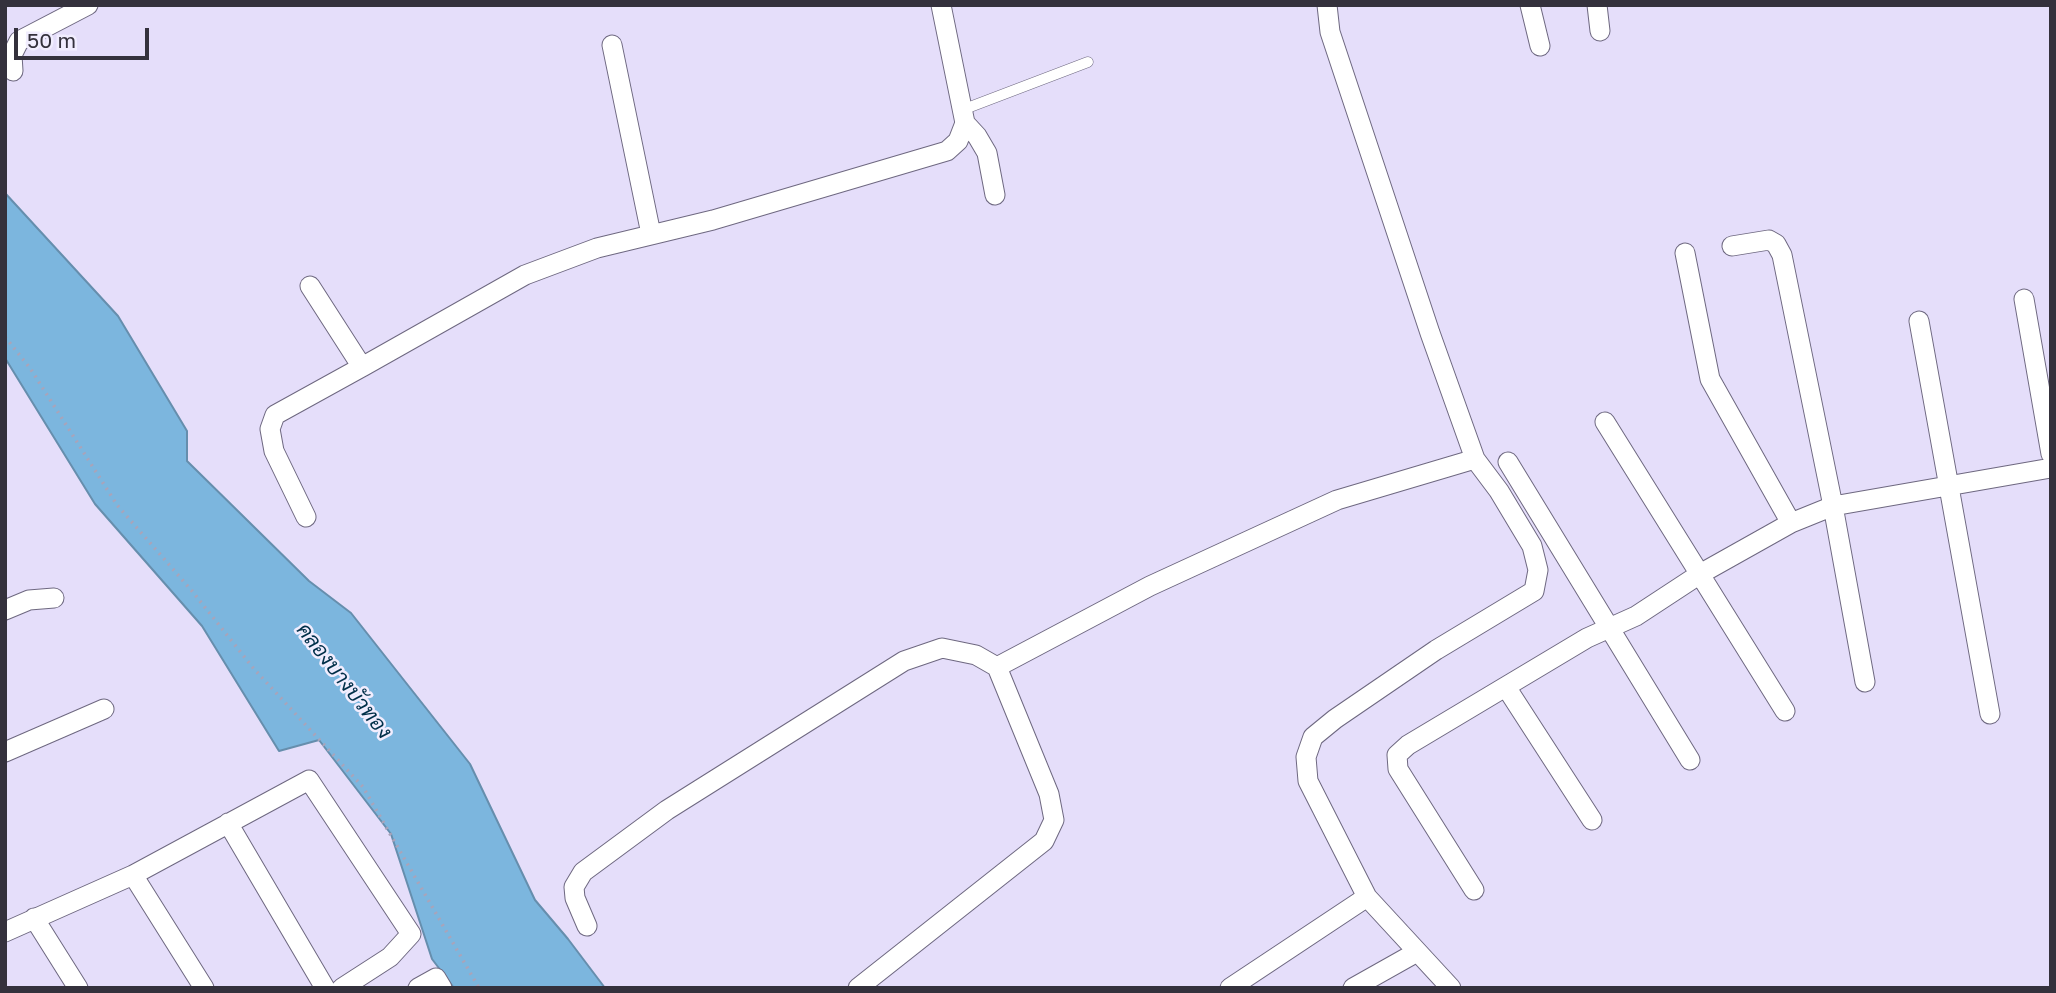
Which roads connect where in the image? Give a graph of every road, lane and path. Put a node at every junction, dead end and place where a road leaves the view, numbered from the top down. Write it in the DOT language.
graph roads {
  1 [pos="88,5"];
  2 [pos="941,5"];
  3 [pos="1327,5"];
  4 [pos="1530,5"];
  5 [pos="1597,5"];
  6 [pos="1600,31"];
  7 [pos="611,45"];
  8 [pos="1540,46"];
  9 [pos="1088,62"];
  10 [pos="12,71"];
  11 [pos="964,116"];
  12 [pos="995,195"];
  13 [pos="651,234"];
  14 [pos="1732,246"];
  15 [pos="1685,253"];
  16 [pos="310,286"];
  17 [pos="2024,299"];
  18 [pos="1919,320"];
  19 [pos="5,337"];
  20 [pos="362,367"];
  21 [pos="1605,422"];
  22 [pos="2051,454"];
  23 [pos="1475,459"];
  24 [pos="1508,462"];
  25 [pos="2051,468"];
  26 [pos="1949,485"];
  27 [pos="1833,506"];
  28 [pos="306,517"];
  29 [pos="1791,523"];
  30 [pos="1700,574"];
  31 [pos="54,598"];
  32 [pos="5,610"];
  33 [pos="1609,628"];
  34 [pos="998,667"];
  35 [pos="1865,682"];
  36 [pos="1506,687"];
  37 [pos="104,709"];
  38 [pos="1785,711"];
  39 [pos="1990,713"];
  40 [pos="5,752"];
  41 [pos="1690,760"];
  42 [pos="1592,820"];
  43 [pos="228,823"];
  44 [pos="133,875"];
  45 [pos="1474,890"];
  46 [pos="1367,897"];
  47 [pos="34,918"];
  48 [pos="587,926"];
  49 [pos="5,932"];
  50 [pos="1417,952"];
  51 [pos="78,988"];
  52 [pos="204,988"];
  53 [pos="325,988"];
  54 [pos="342,988"];
  55 [pos="418,988"];
  56 [pos="442,988"];
  57 [pos="479,988"];
  58 [pos="858,988"];
  59 [pos="1230,988"];
  60 [pos="1353,988"];
  61 [pos="1451,988"];
  1 -- 10 [label="street"];
  2 -- 11 [label="street"];
  3 -- 23 [label="street"];
  4 -- 8 [label="street"];
  5 -- 6 [label="street"];
  7 -- 13 [label="street"];
  9 -- 11 [label="lane"];
  11 -- 12 [label="street"];
  11 -- 13 [label="street"];
  13 -- 20 [label="street"];
  14 -- 27 [label="street"];
  15 -- 29 [label="street"];
  16 -- 20 [label="street"];
  17 -- 22 [label="street"];
  18 -- 26 [label="street"];
  19 -- 57 [label="path"];
  20 -- 28 [label="street"];
  21 -- 30 [label="street"];
  23 -- 34 [label="street"];
  23 -- 46 [label="street"];
  24 -- 33 [label="street"];
  25 -- 26 [label="street"];
  26 -- 27 [label="street"];
  26 -- 39 [label="street"];
  27 -- 29 [label="street"];
  27 -- 35 [label="street"];
  29 -- 30 [label="street"];
  30 -- 33 [label="street"];
  30 -- 38 [label="street"];
  31 -- 32 [label="street"];
  33 -- 36 [label="street"];
  33 -- 41 [label="street"];
  34 -- 48 [label="street"];
  34 -- 58 [label="street"];
  36 -- 42 [label="street"];
  36 -- 45 [label="street"];
  37 -- 40 [label="street"];
  43 -- 44 [label="street"];
  43 -- 53 [label="street"];
  43 -- 54 [label="street"];
  44 -- 47 [label="street"];
  44 -- 52 [label="street"];
  46 -- 50 [label="street"];
  46 -- 59 [label="street"];
  47 -- 49 [label="street"];
  47 -- 51 [label="street"];
  50 -- 60 [label="street"];
  50 -- 61 [label="street"];
  55 -- 56 [label="street"];
}
